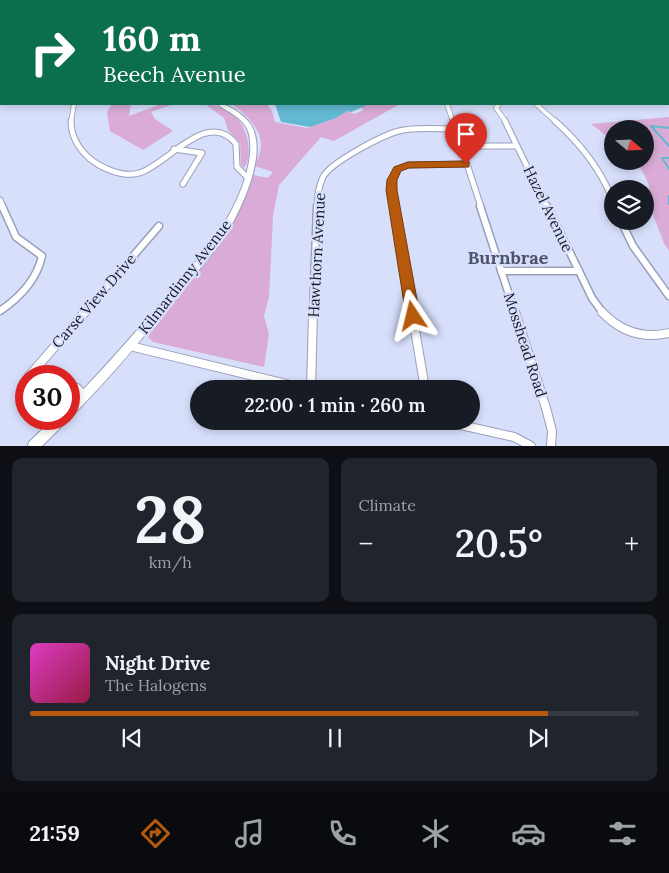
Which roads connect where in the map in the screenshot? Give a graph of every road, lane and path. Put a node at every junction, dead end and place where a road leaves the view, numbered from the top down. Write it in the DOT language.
graph roads {
  1 [pos="74,105"];
  2 [pos="222,105"];
  3 [pos="447,105"];
  4 [pos="498,105"];
  5 [pos="537,105"];
  6 [pos="454,129"];
  7 [pos="460,146"];
  8 [pos="517,146"];
  9 [pos="173,149"];
  10 [pos="466,164"];
  11 [pos="250,167"];
  12 [pos="240,171"];
  13 [pos="247,178"];
  14 [pos="605,180"];
  15 [pos="183,184"];
  16 [pos="0,200"];
  17 [pos="159,226"];
  18 [pos="625,230"];
  19 [pos="501,271"];
  20 [pos="579,271"];
  21 [pos="669,296"];
  22 [pos="0,310"];
  23 [pos="669,333"];
  24 [pos="130,346"];
  25 [pos="39,365"];
  26 [pos="272,380"];
  27 [pos="309,380"];
  28 [pos="424,380"];
  29 [pos="80,392"];
  30 [pos="84,397"];
  31 [pos="80,401"];
  32 [pos="480,429"];
  33 [pos="50,430"];
  34 [pos="33,446"];
  35 [pos="531,446"];
  36 [pos="551,446"];
  1 -- 9 [label="street"];
  2 -- 11 [label="street, Kilmardinny Avenue"];
  3 -- 6 [label="street, Mosshead Road"];
  4 -- 8 [label="street, Hazel Avenue"];
  5 -- 14 [label="street"];
  6 -- 7 [label="street, Mosshead Road"];
  6 -- 27 [label="street, Hawthorn Avenue"];
  7 -- 8 [label="street"];
  7 -- 10 [label="street, Mosshead Road"];
  8 -- 20 [label="street, Hazel Avenue"];
  9 -- 12 [label="street"];
  9 -- 15 [label="street"];
  10 -- 19 [label="street, Mosshead Road"];
  10 -- 28 [label="street"];
  11 -- 12 [label="street"];
  11 -- 13 [label="street, Kilmardinny Avenue"];
  12 -- 13 [label="street"];
  13 -- 24 [label="street, Kilmardinny Avenue"];
  16 -- 22 [label="street"];
  17 -- 25 [label="street, Carse View Drive"];
  18 -- 21 [label="street"];
  19 -- 20 [label="street"];
  19 -- 36 [label="street, Mosshead Road"];
  20 -- 23 [label="street, Hazel Avenue"];
  24 -- 26 [label="street"];
  24 -- 30 [label="street, Kilmardinny Avenue"];
  29 -- 30 [label="street"];
  30 -- 31 [label="street, Kilmardinny Avenue"];
  32 -- 35 [label="street"];
  33 -- 34 [label="street"];
}
